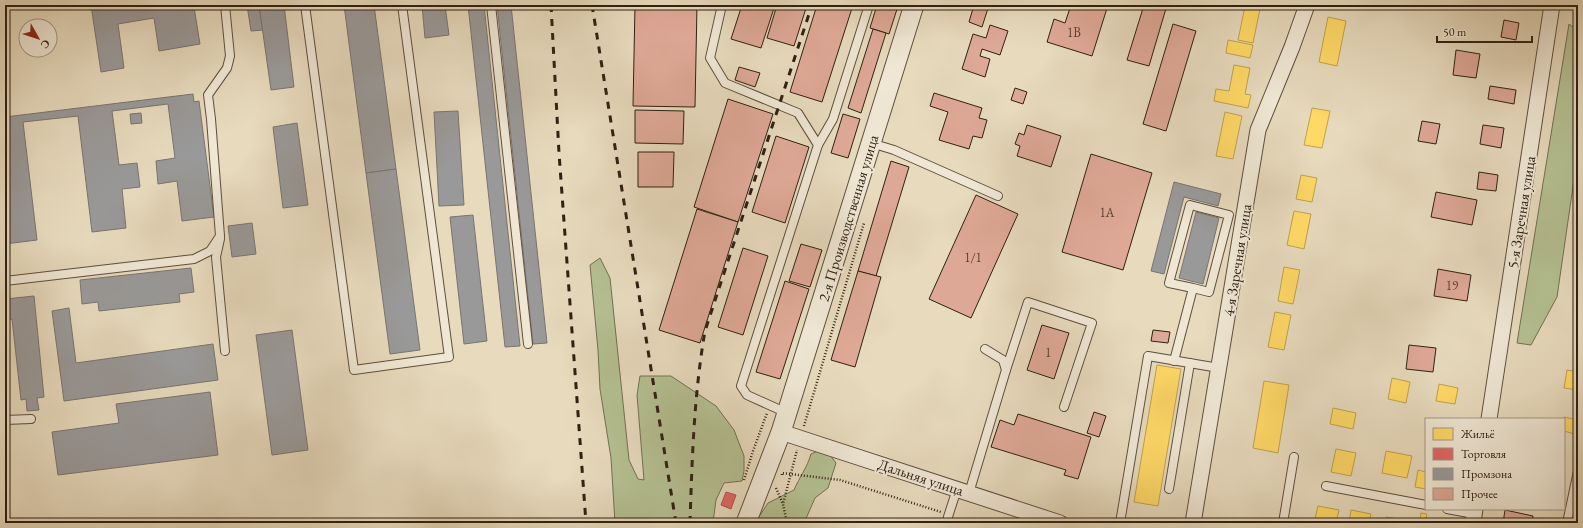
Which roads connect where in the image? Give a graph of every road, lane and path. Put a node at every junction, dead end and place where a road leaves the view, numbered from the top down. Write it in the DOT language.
graph roads {
  1 [pos="225,5"];
  2 [pos="305,5"];
  3 [pos="402,5"];
  4 [pos="491,5"];
  5 [pos="722,5"];
  6 [pos="869,5"];
  7 [pos="914,5"];
  8 [pos="1307,5"];
  9 [pos="1552,5"];
  10 [pos="1576,5"];
  11 [pos="1578,8"];
  12 [pos="871,143"];
  13 [pos="818,145"];
  14 [pos="998,196"];
  15 [pos="866,216"];
  16 [pos="220,236"];
  17 [pos="5,281"];
  18 [pos="1193,288"];
  19 [pos="528,344"];
  20 [pos="985,348"];
  21 [pos="225,351"];
  22 [pos="1174,361"];
  23 [pos="1190,363"];
  24 [pos="1219,368"];
  25 [pos="1006,370"];
  26 [pos="1064,407"];
  27 [pos="779,409"];
  28 [pos="1489,418"];
  29 [pos="31,419"];
  30 [pos="5,420"];
  31 [pos="781,432"];
  32 [pos="800,438"];
  33 [pos="1294,457"];
  34 [pos="1578,471"];
  35 [pos="791,474"];
  36 [pos="780,478"];
  37 [pos="778,483"];
  38 [pos="1326,486"];
  39 [pos="742,487"];
  40 [pos="1169,489"];
  41 [pos="963,491"];
  42 [pos="783,504"];
  43 [pos="1425,505"];
  44 [pos="1452,510"];
  45 [pos="949,515"];
  46 [pos="1474,515"];
  47 [pos="746,523"];
  48 [pos="787,523"];
  49 [pos="946,523"];
  50 [pos="1060,523"];
  51 [pos="1120,523"];
  52 [pos="1193,523"];
  53 [pos="1283,523"];
  54 [pos="1567,523"];
  1 -- 16 [label="lane"];
  2 -- 3 [label="lane"];
  4 -- 19 [label="lane"];
  5 -- 13 [label="lane"];
  6 -- 13 [label="lane"];
  7 -- 12 [label="street, 2-я Производственная улица"];
  8 -- 24 [label="street, 4-я Заречная улица"];
  9 -- 28 [label="street, 5-я Заречная улица"];
  10 -- 11 [label="lane"];
  12 -- 14 [label="lane"];
  12 -- 27 [label="street, 2-я Производственная улица"];
  13 -- 27 [label="lane"];
  15 -- 32 [label="path"];
  16 -- 17 [label="lane"];
  16 -- 21 [label="lane"];
  18 -- 18 [label="lane"];
  18 -- 22 [label="lane"];
  20 -- 25 [label="lane"];
  22 -- 23 [label="lane"];
  22 -- 51 [label="lane"];
  23 -- 24 [label="lane"];
  23 -- 40 [label="lane"];
  24 -- 52 [label="street, 4-я Заречная улица"];
  25 -- 26 [label="lane"];
  25 -- 41 [label="lane"];
  27 -- 31 [label="street, 2-я Производственная улица"];
  27 -- 39 [label="path"];
  29 -- 30 [label="lane"];
  31 -- 32 [label="street, Дальняя улица"];
  31 -- 47 [label="street, 2-я Производственная улица"];
  32 -- 35 [label="path"];
  32 -- 41 [label="street, Дальняя улица"];
  33 -- 53 [label="lane"];
  34 -- 54 [label="lane"];
  35 -- 36 [label="path"];
  35 -- 42 [label="path"];
  35 -- 45 [label="path"];
  37 -- 42 [label="path"];
  38 -- 43 [label="lane"];
  41 -- 45 [label="lane"];
  41 -- 50 [label="street, Дальняя улица"];
  42 -- 48 [label="path"];
  44 -- 46 [label="lane"];
  45 -- 49 [label="lane"];
}
